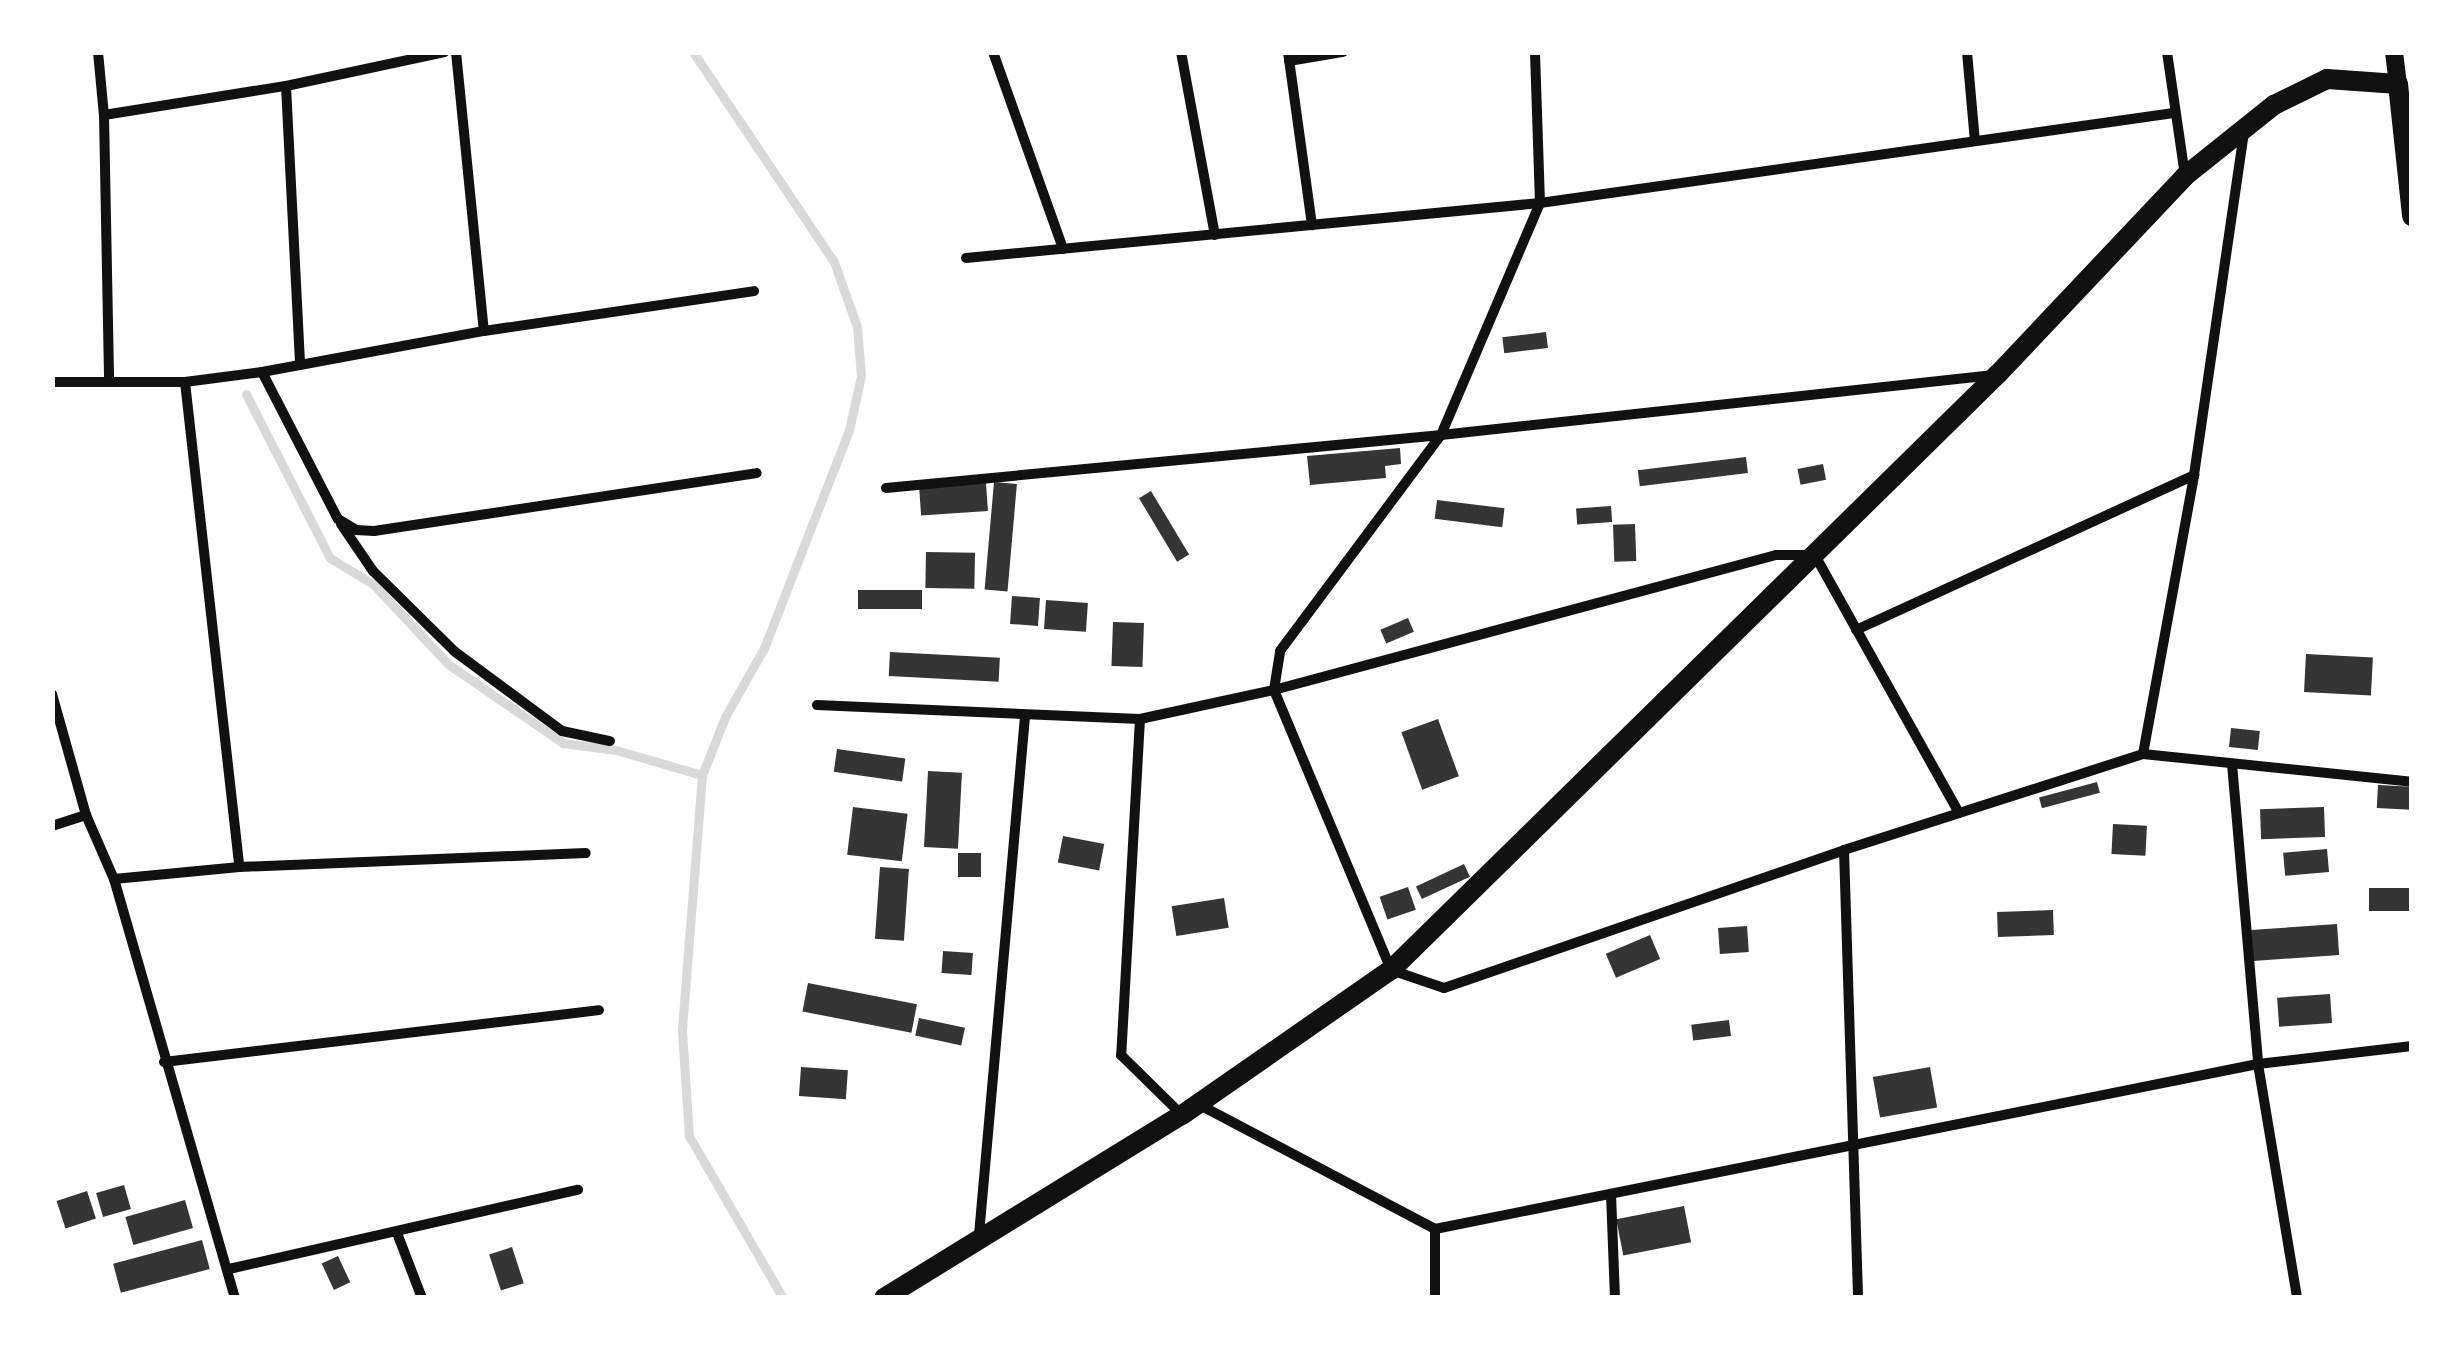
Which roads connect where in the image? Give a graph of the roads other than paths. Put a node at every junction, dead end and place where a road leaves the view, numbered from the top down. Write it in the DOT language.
graph roads {
  1 [pos="98,52"];
  2 [pos="444,52"];
  3 [pos="456,52"];
  4 [pos="994,52"];
  5 [pos="1181,52"];
  6 [pos="1343,52"];
  7 [pos="1535,52"];
  8 [pos="1968,52"];
  9 [pos="2168,52"];
  10 [pos="2400,55"];
  11 [pos="1289,57"];
  12 [pos="2398,84"];
  13 [pos="286,86"];
  14 [pos="2174,113"];
  15 [pos="104,116"];
  16 [pos="2245,126"];
  17 [pos="1975,141"];
  18 [pos="2186,176"];
  19 [pos="1540,202"];
  20 [pos="2412,216"];
  21 [pos="1312,225"];
  22 [pos="1215,234"];
  23 [pos="1063,249"];
  24 [pos="966,258"];
  25 [pos="754,291"];
  26 [pos="484,331"];
  27 [pos="300,363"];
  28 [pos="262,372"];
  29 [pos="1998,374"];
  30 [pos="52,382"];
  31 [pos="109,382"];
  32 [pos="185,382"];
  33 [pos="1441,435"];
  34 [pos="756,473"];
  35 [pos="2194,475"];
  36 [pos="886,488"];
  37 [pos="338,519"];
  38 [pos="1815,555"];
  39 [pos="1856,630"];
  40 [pos="1274,690"];
  41 [pos="52,694"];
  42 [pos="817,705"];
  43 [pos="1025,716"];
  44 [pos="1140,719"];
  45 [pos="610,741"];
  46 [pos="2144,754"];
  47 [pos="2232,764"];
  48 [pos="2412,782"];
  49 [pos="1958,813"];
  50 [pos="86,815"];
  51 [pos="52,826"];
  52 [pos="1844,850"];
  53 [pos="586,853"];
  54 [pos="239,868"];
  55 [pos="114,879"];
  56 [pos="1391,970"];
  57 [pos="599,1010"];
  58 [pos="2412,1046"];
  59 [pos="164,1062"];
  60 [pos="2258,1064"];
  61 [pos="1190,1109"];
  62 [pos="1851,1146"];
  63 [pos="578,1190"];
  64 [pos="1611,1194"];
  65 [pos="1435,1229"];
  66 [pos="397,1233"];
  67 [pos="979,1235"];
  68 [pos="229,1270"];
  69 [pos="235,1298"];
  70 [pos="422,1298"];
  71 [pos="884,1298"];
  72 [pos="1435,1298"];
  73 [pos="1615,1298"];
  74 [pos="1858,1298"];
  75 [pos="2297,1298"];
  1 -- 15 [label="street"];
  2 -- 13 [label="street"];
  3 -- 26 [label="street"];
  4 -- 23 [label="street"];
  5 -- 22 [label="street"];
  6 -- 11 [label="street"];
  7 -- 19 [label="street"];
  8 -- 17 [label="street"];
  9 -- 14 [label="street"];
  10 -- 12 [label="street"];
  11 -- 21 [label="street"];
  12 -- 16 [label="main road"];
  12 -- 20 [label="main road"];
  13 -- 15 [label="street"];
  13 -- 27 [label="street"];
  14 -- 17 [label="street"];
  14 -- 18 [label="street"];
  15 -- 31 [label="street"];
  16 -- 18 [label="main road"];
  16 -- 35 [label="street"];
  17 -- 19 [label="street"];
  18 -- 29 [label="main road"];
  19 -- 21 [label="street"];
  19 -- 33 [label="street"];
  21 -- 22 [label="street"];
  22 -- 23 [label="street"];
  23 -- 24 [label="street"];
  25 -- 26 [label="street"];
  26 -- 27 [label="street"];
  27 -- 28 [label="street"];
  28 -- 32 [label="street"];
  28 -- 37 [label="street"];
  29 -- 33 [label="street"];
  29 -- 38 [label="main road"];
  30 -- 31 [label="street"];
  31 -- 32 [label="street"];
  32 -- 54 [label="street"];
  33 -- 36 [label="street"];
  33 -- 40 [label="street"];
  34 -- 37 [label="street"];
  35 -- 39 [label="street"];
  35 -- 46 [label="street"];
  37 -- 45 [label="street"];
  38 -- 39 [label="street"];
  38 -- 40 [label="street"];
  38 -- 56 [label="main road"];
  39 -- 49 [label="street"];
  40 -- 44 [label="street"];
  40 -- 56 [label="street"];
  41 -- 50 [label="street"];
  42 -- 43 [label="street"];
  43 -- 44 [label="street"];
  43 -- 67 [label="street"];
  44 -- 61 [label="street"];
  46 -- 47 [label="street"];
  46 -- 49 [label="street"];
  47 -- 48 [label="street"];
  47 -- 60 [label="street"];
  49 -- 52 [label="street"];
  50 -- 51 [label="street"];
  50 -- 55 [label="street"];
  52 -- 56 [label="street"];
  52 -- 62 [label="street"];
  53 -- 54 [label="street"];
  54 -- 55 [label="street"];
  55 -- 59 [label="street"];
  56 -- 61 [label="main road"];
  57 -- 59 [label="street"];
  58 -- 60 [label="street"];
  59 -- 68 [label="street"];
  60 -- 62 [label="street"];
  60 -- 75 [label="street"];
  61 -- 65 [label="street"];
  61 -- 67 [label="main road"];
  62 -- 64 [label="street"];
  62 -- 74 [label="street"];
  63 -- 66 [label="street"];
  64 -- 65 [label="street"];
  64 -- 73 [label="street"];
  65 -- 72 [label="street"];
  66 -- 68 [label="street"];
  66 -- 70 [label="street"];
  67 -- 71 [label="main road"];
  68 -- 69 [label="street"];
}
